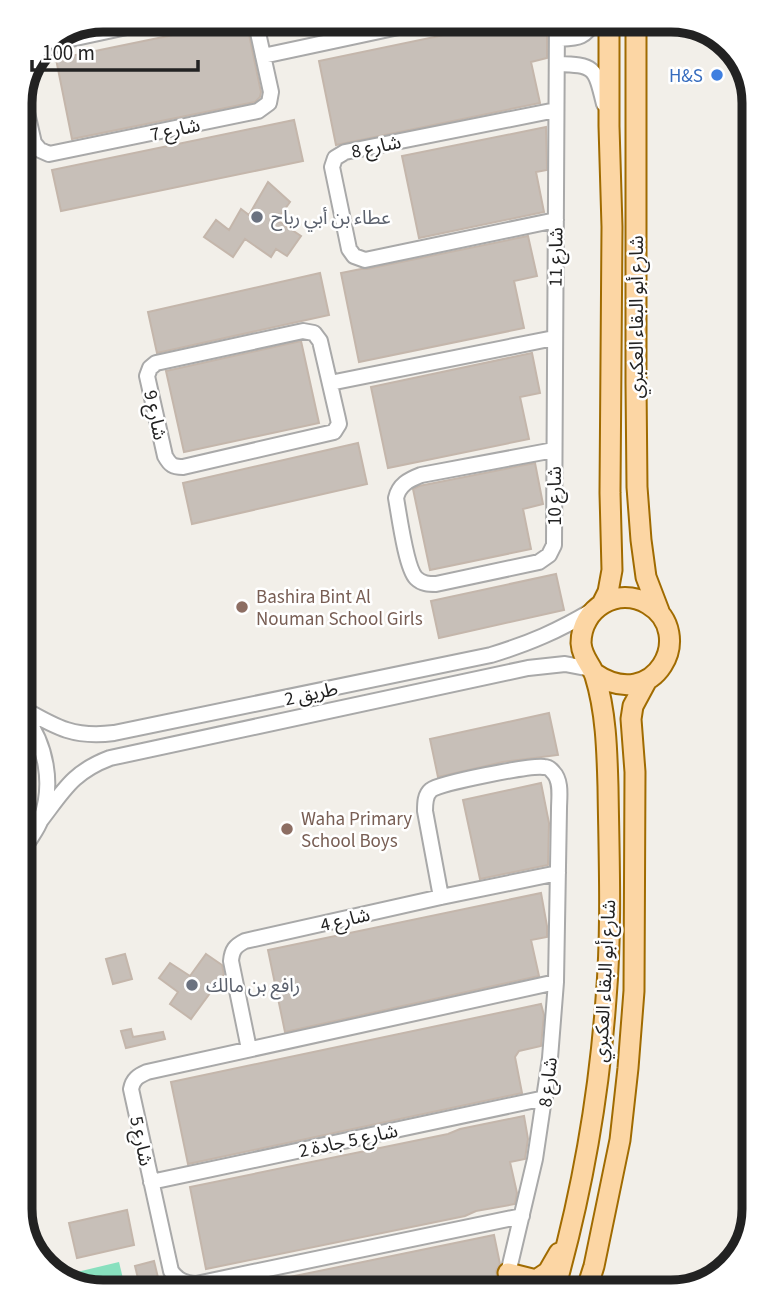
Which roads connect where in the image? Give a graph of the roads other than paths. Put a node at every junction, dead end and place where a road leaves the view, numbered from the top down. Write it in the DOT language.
graph roads {
  1 [pos="104,32"];
  2 [pos="258,32"];
  3 [pos="375,32"];
  4 [pos="557,32"];
  5 [pos="588,32"];
  6 [pos="609,32"];
  7 [pos="636,32"];
  8 [pos="71,39"];
  9 [pos="557,39"];
  10 [pos="263,56"];
  11 [pos="557,64"];
  12 [pos="556,110"];
  13 [pos="609,126"];
  14 [pos="32,147"];
  15 [pos="556,220"];
  16 [pos="612,227"];
  17 [pos="554,338"];
  18 [pos="636,352"];
  19 [pos="330,383"];
  20 [pos="554,450"];
  21 [pos="598,607"];
  22 [pos="659,612"];
  23 [pos="593,671"];
  24 [pos="647,680"];
  25 [pos="355,684"];
  26 [pos="359,705"];
  27 [pos="32,713"];
  28 [pos="32,727"];
  29 [pos="139,728"];
  30 [pos="143,750"];
  31 [pos="41,820"];
  32 [pos="32,835"];
  33 [pos="558,873"];
  34 [pos="441,897"];
  35 [pos="556,982"];
  36 [pos="606,997"];
  37 [pos="249,1049"];
  38 [pos="627,1076"];
  39 [pos="545,1098"];
  40 [pos="151,1182"];
  41 [pos="522,1216"];
  42 [pos="570,1230"];
  43 [pos="179,1279"];
  44 [pos="214,1279"];
  45 [pos="506,1279"];
  46 [pos="529,1280"];
  47 [pos="536,1280"];
  48 [pos="557,1280"];
  49 [pos="589,1280"];
  1 -- 8 [label="street"];
  2 -- 10 [label="street, شارع 7"];
  3 -- 10 [label="street"];
  4 -- 9 [label="street, شارع 11"];
  5 -- 9 [label="street"];
  6 -- 13 [label="main road, شارع أبو البقاء العكبري"];
  7 -- 18 [label="main road, شارع أبو البقاء العكبري"];
  9 -- 11 [label="street, شارع 11"];
  10 -- 14 [label="street, شارع 7"];
  11 -- 12 [label="street, شارع 11"];
  11 -- 13 [label="street"];
  12 -- 15 [label="street, شارع 11"];
  12 -- 15 [label="street, شارع 8"];
  13 -- 16 [label="main road, شارع أبو البقاء العكبري"];
  15 -- 17 [label="street, شارع 11"];
  16 -- 18 [label="main road"];
  16 -- 21 [label="main road, شارع أبو البقاء العكبري"];
  17 -- 19 [label="street"];
  17 -- 20 [label="street, شارع 11"];
  18 -- 22 [label="main road, شارع أبو البقاء العكبري"];
  19 -- 19 [label="street, شارع 9"];
  20 -- 20 [label="street, شارع 10"];
  21 -- 22 [label="main road"];
  21 -- 23 [label="main road"];
  21 -- 25 [label="street, طريق 2"];
  22 -- 24 [label="main road"];
  23 -- 24 [label="main road"];
  23 -- 26 [label="street, طريق 2"];
  23 -- 36 [label="main road, شارع أبو البقاء العكبري"];
  24 -- 38 [label="main road, شارع أبو البقاء العكبري"];
  25 -- 26 [label="street"];
  25 -- 29 [label="street, طريق 2"];
  26 -- 30 [label="street, طريق 2"];
  27 -- 29 [label="street, طريق 2"];
  28 -- 31 [label="street, طريق 2"];
  29 -- 30 [label="street"];
  30 -- 31 [label="street, طريق 2"];
  31 -- 32 [label="street, طريق 2"];
  33 -- 34 [label="street, شارع 4"];
  33 -- 34 [label="street, شارع 8"];
  33 -- 35 [label="street, شارع 8"];
  34 -- 37 [label="street, شارع 4"];
  35 -- 37 [label="street, شارع 5"];
  35 -- 39 [label="street, شارع 8"];
  36 -- 38 [label="main road"];
  36 -- 42 [label="main road, شارع أبو البقاء العكبري"];
  37 -- 40 [label="street, شارع 5"];
  38 -- 49 [label="main road, شارع أبو البقاء العكبري"];
  39 -- 40 [label="street, شارع 5 جادة 2"];
  39 -- 41 [label="street, شارع 8"];
  40 -- 43 [label="street, شارع 5"];
  41 -- 44 [label="street, شارع 5"];
  41 -- 45 [label="street, شارع 8"];
  42 -- 47 [label="main road"];
  42 -- 48 [label="main road, شارع أبو البقاء العكبري"];
  45 -- 46 [label="main road"];
}
